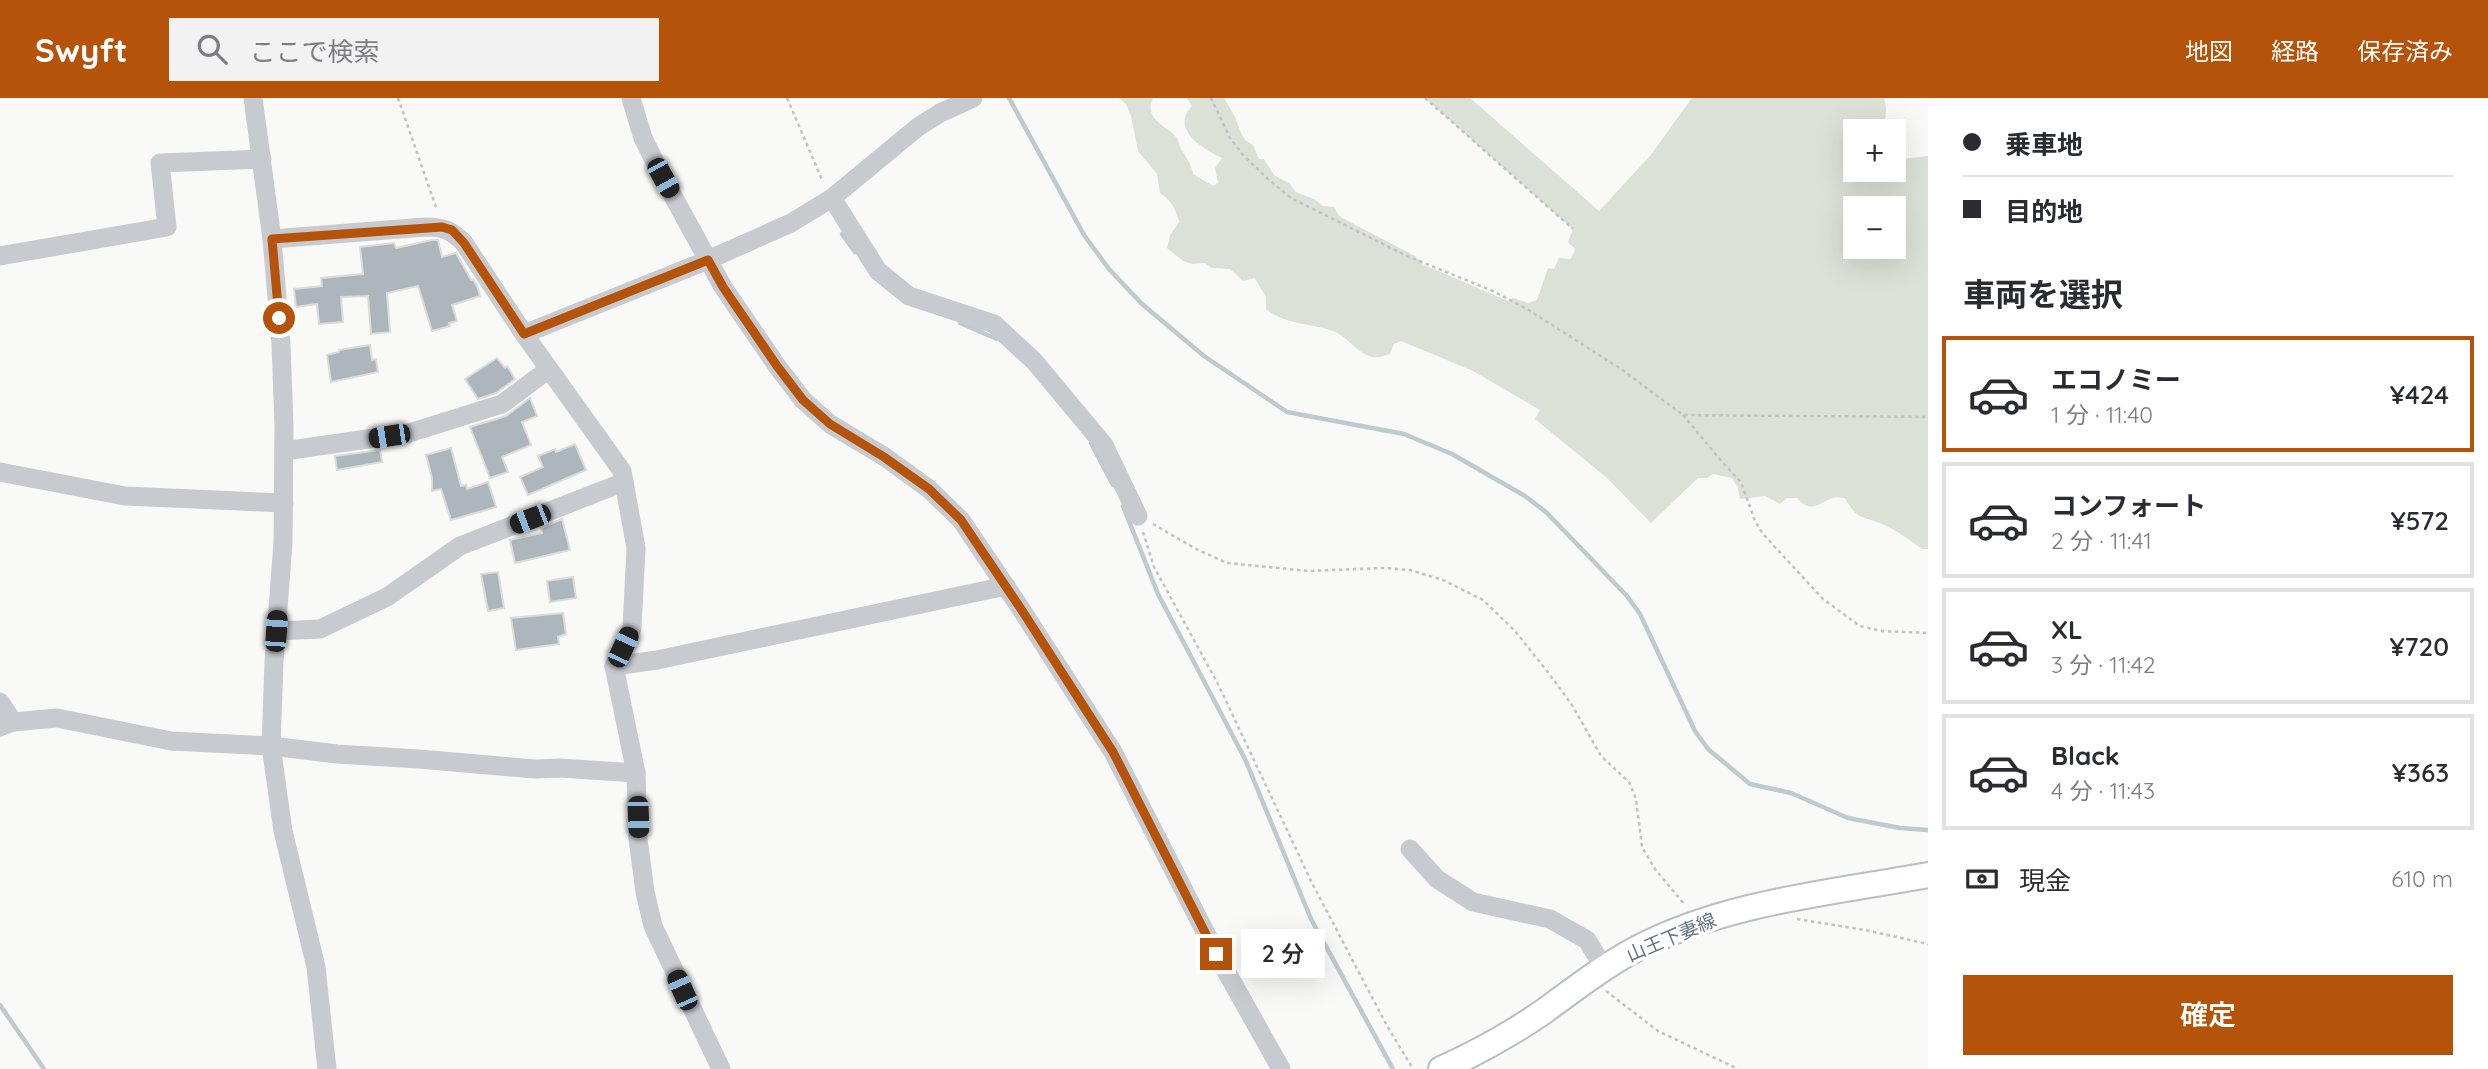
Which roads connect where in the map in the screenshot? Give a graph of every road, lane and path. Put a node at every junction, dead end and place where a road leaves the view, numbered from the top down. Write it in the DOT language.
graph roads {
  1 [pos="253,98"];
  2 [pos="398,98"];
  3 [pos="631,98"];
  4 [pos="787,98"];
  5 [pos="973,98"];
  6 [pos="1211,98"];
  7 [pos="1425,98"];
  8 [pos="262,159"];
  9 [pos="832,198"];
  10 [pos="442,227"];
  11 [pos="1573,229"];
  12 [pos="272,239"];
  13 [pos="0,256"];
  14 [pos="708,260"];
  15 [pos="524,334"];
  16 [pos="549,369"];
  17 [pos="1683,415"];
  18 [pos="1928,417"];
  19 [pos="284,451"];
  20 [pos="0,472"];
  21 [pos="624,482"];
  22 [pos="284,503"];
  23 [pos="1138,516"];
  24 [pos="1006,586"];
  25 [pos="276,631"];
  26 [pos="1928,634"];
  27 [pos="614,666"];
  28 [pos="0,702"];
  29 [pos="7,724"];
  30 [pos="271,746"];
  31 [pos="636,773"];
  32 [pos="1410,849"];
  33 [pos="1928,875"];
  34 [pos="1778,902"];
  35 [pos="1699,922"];
  36 [pos="1928,944"];
  37 [pos="1598,972"];
  38 [pos="327,1069"];
  39 [pos="721,1069"];
  40 [pos="1281,1069"];
  41 [pos="1413,1069"];
  42 [pos="1441,1069"];
  43 [pos="1738,1069"];
  1 -- 8 [label="street"];
  2 -- 10 [label="path"];
  3 -- 14 [label="street"];
  4 -- 9 [label="path"];
  5 -- 9 [label="street"];
  6 -- 17 [label="path"];
  7 -- 11 [label="path"];
  8 -- 12 [label="street"];
  8 -- 13 [label="street"];
  9 -- 14 [label="street"];
  9 -- 23 [label="street"];
  10 -- 12 [label="street"];
  10 -- 15 [label="street"];
  12 -- 19 [label="street"];
  14 -- 15 [label="street"];
  14 -- 24 [label="street"];
  15 -- 16 [label="street"];
  16 -- 19 [label="street"];
  16 -- 21 [label="street"];
  17 -- 18 [label="path"];
  17 -- 26 [label="path"];
  19 -- 22 [label="street"];
  20 -- 22 [label="street"];
  21 -- 25 [label="street"];
  21 -- 27 [label="street"];
  22 -- 25 [label="street"];
  23 -- 35 [label="path"];
  23 -- 41 [label="path"];
  24 -- 27 [label="street"];
  24 -- 40 [label="street"];
  25 -- 30 [label="street"];
  27 -- 31 [label="street"];
  28 -- 29 [label="street"];
  29 -- 30 [label="street"];
  30 -- 31 [label="street"];
  30 -- 38 [label="street"];
  31 -- 39 [label="street"];
  32 -- 37 [label="street"];
  33 -- 34 [label="main road, 山王下妻線"];
  34 -- 35 [label="main road, 山王下妻線"];
  34 -- 36 [label="path"];
  35 -- 37 [label="main road, 山王下妻線"];
  37 -- 42 [label="main road, 山王下妻線"];
  37 -- 43 [label="path"];
}
